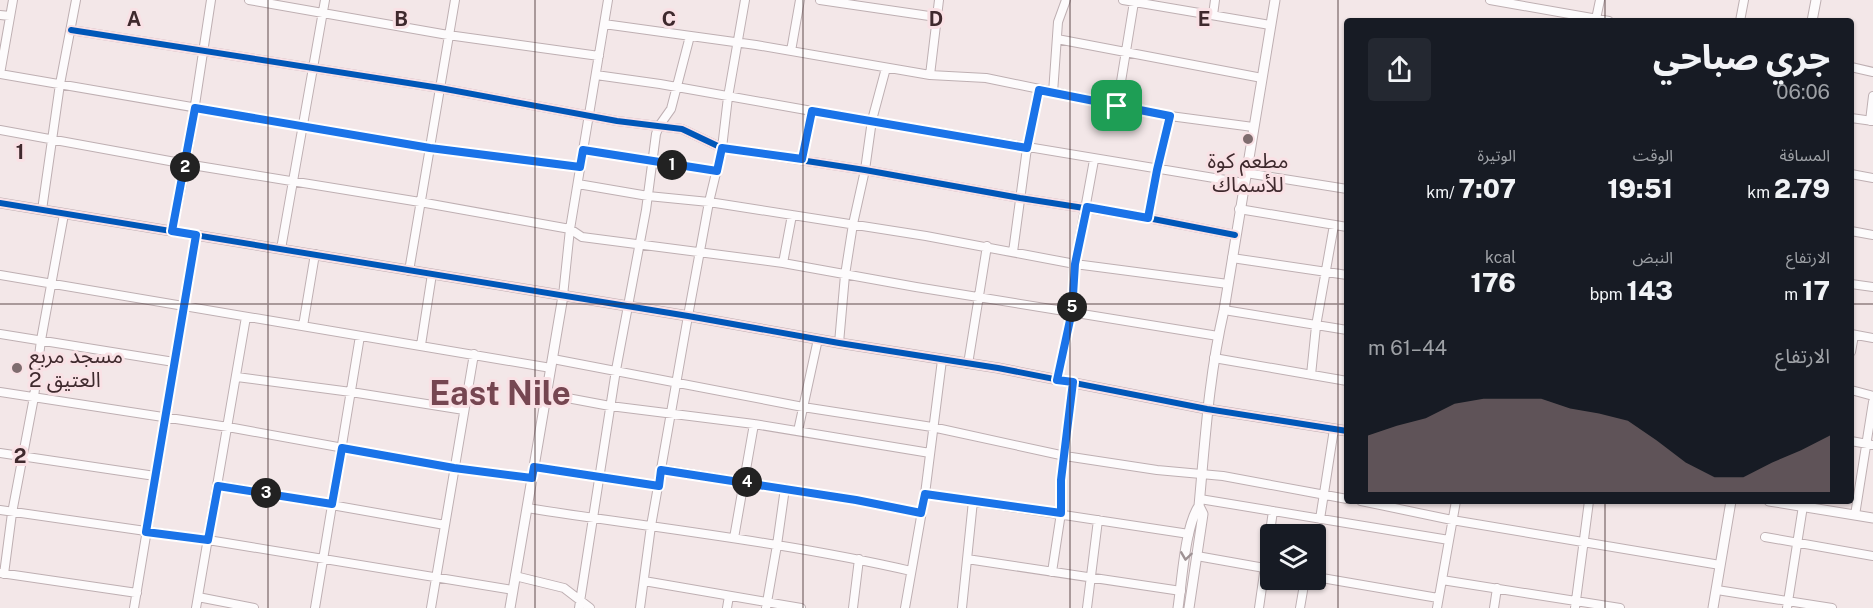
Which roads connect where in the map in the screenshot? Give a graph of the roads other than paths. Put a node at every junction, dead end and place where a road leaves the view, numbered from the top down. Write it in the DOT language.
graph roads {
  1 [pos="13,0"];
  2 [pos="76,0"];
  3 [pos="211,0"];
  4 [pos="249,0"];
  5 [pos="325,0"];
  6 [pos="455,0"];
  7 [pos="608,0"];
  8 [pos="745,0"];
  9 [pos="800,0"];
  10 [pos="820,0"];
  11 [pos="939,0"];
  12 [pos="1066,0"];
  13 [pos="1124,0"];
  14 [pos="1215,0"];
  15 [pos="1275,0"];
  16 [pos="1490,0"];
  17 [pos="1600,0"];
  18 [pos="1744,0"];
  19 [pos="1816,0"];
  20 [pos="1134,2"];
  21 [pos="322,13"];
  22 [pos="0,15"];
  23 [pos="1213,15"];
  24 [pos="10,16"];
  25 [pos="936,17"];
  26 [pos="1579,18"];
  27 [pos="1596,18"];
  28 [pos="1741,18"];
  29 [pos="1813,18"];
  30 [pos="604,24"];
  31 [pos="1270,25"];
  32 [pos="71,30"];
  33 [pos="448,34"];
  34 [pos="690,36"];
  35 [pos="1057,39"];
  36 [pos="738,43"];
  37 [pos="204,51"];
  38 [pos="791,51"];
  39 [pos="1125,52"];
  40 [pos="599,56"];
  41 [pos="313,67"];
  42 [pos="886,68"];
  43 [pos="1854,68"];
  44 [pos="1873,72"];
  45 [pos="0,74"];
  46 [pos="596,75"];
  47 [pos="930,75"];
  48 [pos="1262,78"];
  49 [pos="60,84"];
  50 [pos="677,87"];
  51 [pos="440,88"];
  52 [pos="1039,90"];
  53 [pos="1053,93"];
  54 [pos="1873,96"];
  55 [pos="728,97"];
  56 [pos="1117,106"];
  57 [pos="195,108"];
  58 [pos="812,111"];
  59 [pos="589,116"];
  60 [pos="1170,116"];
  61 [pos="1854,118"];
  62 [pos="872,120"];
  63 [pos="1871,121"];
  64 [pos="302,125"];
  65 [pos="659,126"];
  66 [pos="1253,127"];
  67 [pos="0,130"];
  68 [pos="51,138"];
  69 [pos="430,148"];
  70 [pos="722,148"];
  71 [pos="1027,148"];
  72 [pos="583,150"];
  73 [pos="802,159"];
  74 [pos="1094,160"];
  75 [pos="652,162"];
  76 [pos="186,164"];
  77 [pos="580,167"];
  78 [pos="865,170"];
  79 [pos="1157,170"];
  80 [pos="717,171"];
  81 [pos="1246,173"];
  82 [pos="1854,175"];
  83 [pos="1873,178"];
  84 [pos="293,182"];
  85 [pos="1244,183"];
  86 [pos="578,184"];
  87 [pos="1344,189"];
  88 [pos="648,196"];
  89 [pos="1020,198"];
  90 [pos="420,202"];
  91 [pos="709,202"];
  92 [pos="0,203"];
  93 [pos="1087,207"];
  94 [pos="1239,209"];
  95 [pos="42,210"];
  96 [pos="64,214"];
  97 [pos="792,215"];
  98 [pos="1148,218"];
  99 [pos="853,224"];
  100 [pos="1334,225"];
  101 [pos="1344,227"];
  102 [pos="570,229"];
  103 [pos="172,231"];
  104 [pos="1854,232"];
  105 [pos="196,235"];
  106 [pos="1235,235"];
  107 [pos="1873,235"];
  108 [pos="639,244"];
  109 [pos="987,246"];
  110 [pos="281,249"];
  111 [pos="701,251"];
  112 [pos="1013,252"];
  113 [pos="315,254"];
  114 [pos="1232,258"];
  115 [pos="783,263"];
  116 [pos="1075,264"];
  117 [pos="409,270"];
  118 [pos="1325,272"];
  119 [pos="432,274"];
  120 [pos="0,275"];
  121 [pos="845,275"];
  122 [pos="1344,275"];
  123 [pos="51,284"];
  124 [pos="1228,284"];
  125 [pos="1854,284"];
  126 [pos="1873,287"];
  127 [pos="563,296"];
  128 [pos="978,297"];
  129 [pos="185,306"];
  130 [pos="628,307"];
  131 [pos="1224,310"];
  132 [pos="1072,311"];
  133 [pos="688,316"];
  134 [pos="246,317"];
  135 [pos="303,326"];
  136 [pos="1317,326"];
  137 [pos="1344,330"];
  138 [pos="0,334"];
  139 [pos="1854,335"];
  140 [pos="360,336"];
  141 [pos="1218,336"];
  142 [pos="1873,338"];
  143 [pos="818,339"];
  144 [pos="41,340"];
  145 [pos="838,343"];
  146 [pos="421,345"];
  147 [pos="474,354"];
  148 [pos="1214,358"];
  149 [pos="942,360"];
  150 [pos="174,362"];
  151 [pos="552,363"];
  152 [pos="969,364"];
  153 [pos="616,370"];
  154 [pos="1311,375"];
  155 [pos="237,377"];
  156 [pos="1057,380"];
  157 [pos="1344,380"];
  158 [pos="1073,382"];
  159 [pos="678,383"];
  160 [pos="1854,391"];
  161 [pos="0,392"];
  162 [pos="351,392"];
  163 [pos="546,394"];
  164 [pos="1873,396"];
  165 [pos="34,398"];
  166 [pos="1873,402"];
  167 [pos="610,406"];
  168 [pos="803,407"];
  169 [pos="1207,409"];
  170 [pos="464,410"];
  171 [pos="672,414"];
  172 [pos="165,418"];
  173 [pos="754,424"];
  174 [pos="228,427"];
  175 [pos="932,427"];
  176 [pos="1334,429"];
  177 [pos="798,431"];
  178 [pos="1344,431"];
  179 [pos="1854,442"];
  180 [pos="1869,444"];
  181 [pos="342,448"];
  182 [pos="0,453"];
  183 [pos="930,453"];
  184 [pos="1065,456"];
  185 [pos="22,457"];
  186 [pos="534,467"];
  187 [pos="454,468"];
  188 [pos="661,470"];
  189 [pos="1203,473"];
  190 [pos="155,477"];
  191 [pos="599,477"];
  192 [pos="532,478"];
  193 [pos="744,482"];
  194 [pos="218,486"];
  195 [pos="659,486"];
  196 [pos="785,488"];
  197 [pos="925,494"];
  198 [pos="1323,495"];
  199 [pos="1344,498"];
  200 [pos="973,501"];
  201 [pos="1200,502"];
  202 [pos="332,504"];
  203 [pos="1375,504"];
  204 [pos="1455,504"];
  205 [pos="1589,504"];
  206 [pos="1730,504"];
  207 [pos="1789,504"];
  208 [pos="1803,506"];
  209 [pos="527,508"];
  210 [pos="0,510"];
  211 [pos="1273,511"];
  212 [pos="12,513"];
  213 [pos="921,513"];
  214 [pos="1061,513"];
  215 [pos="1855,515"];
  216 [pos="592,518"];
  217 [pos="1873,518"];
  218 [pos="1320,519"];
  219 [pos="1098,520"];
  220 [pos="1452,520"];
  221 [pos="1272,524"];
  222 [pos="445,525"];
  223 [pos="651,526"];
  224 [pos="146,532"];
  225 [pos="1189,534"];
  226 [pos="734,537"];
  227 [pos="1765,537"];
  228 [pos="208,540"];
  229 [pos="1449,540"];
  230 [pos="1583,542"];
  231 [pos="1797,543"];
  232 [pos="777,545"];
  233 [pos="1197,556"];
  234 [pos="1873,556"];
  235 [pos="859,559"];
  236 [pos="323,560"];
  237 [pos="967,560"];
  238 [pos="1720,566"];
  239 [pos="1260,567"];
  240 [pos="911,571"];
  241 [pos="1052,572"];
  242 [pos="2,573"];
  243 [pos="515,576"];
  244 [pos="437,577"];
  245 [pos="1091,578"];
  246 [pos="1326,579"];
  247 [pos="1442,580"];
  248 [pos="644,581"];
  249 [pos="1497,588"];
  250 [pos="513,590"];
  251 [pos="1263,590"];
  252 [pos="1303,590"];
  253 [pos="1717,590"];
  254 [pos="1181,591"];
  255 [pos="137,593"];
  256 [pos="729,596"];
  257 [pos="198,597"];
  258 [pos="1438,598"];
  259 [pos="579,604"];
  260 [pos="1576,604"];
  261 [pos="1788,604"];
  262 [pos="766,605"];
  263 [pos="135,608"];
  264 [pos="196,608"];
  265 [pos="254,608"];
  266 [pos="315,608"];
  267 [pos="431,608"];
  268 [pos="510,608"];
  269 [pos="590,608"];
  270 [pos="640,608"];
  271 [pos="727,608"];
  272 [pos="801,608"];
  273 [pos="853,608"];
  274 [pos="906,608"];
  275 [pos="963,608"];
  276 [pos="1087,608"];
  277 [pos="1178,608"];
  278 [pos="1189,608"];
  279 [pos="1259,608"];
  280 [pos="1300,608"];
  281 [pos="1437,608"];
  282 [pos="1494,608"];
  283 [pos="1617,608"];
  284 [pos="1713,608"];
  285 [pos="1832,608"];
  1 -- 24 [label="street"];
  2 -- 32 [label="street"];
  3 -- 37 [label="street"];
  4 -- 21 [label="street"];
  5 -- 21 [label="street"];
  6 -- 33 [label="street"];
  7 -- 30 [label="street"];
  8 -- 36 [label="street"];
  9 -- 38 [label="street"];
  10 -- 25 [label="street"];
  11 -- 25 [label="street"];
  12 -- 35 [label="street"];
  13 -- 20 [label="street"];
  14 -- 23 [label="street"];
  15 -- 31 [label="street"];
  16 -- 26 [label="street"];
  17 -- 27 [label="street"];
  18 -- 28 [label="street"];
  19 -- 29 [label="street"];
  20 -- 23 [label="street"];
  20 -- 39 [label="street"];
  21 -- 33 [label="street"];
  21 -- 41 [label="street"];
  22 -- 24 [label="street"];
  23 -- 31 [label="street"];
  24 -- 45 [label="street"];
  25 -- 47 [label="street"];
  30 -- 34 [label="street"];
  30 -- 40 [label="street"];
  31 -- 48 [label="street"];
  32 -- 37 [label="street"];
  32 -- 49 [label="street"];
  33 -- 40 [label="street"];
  33 -- 51 [label="street"];
  34 -- 36 [label="street"];
  34 -- 50 [label="street"];
  35 -- 39 [label="street"];
  35 -- 53 [label="street"];
  36 -- 38 [label="street"];
  36 -- 55 [label="street"];
  37 -- 41 [label="street"];
  37 -- 57 [label="street"];
  38 -- 42 [label="street"];
  39 -- 48 [label="street"];
  39 -- 56 [label="street"];
  40 -- 46 [label="street"];
  41 -- 51 [label="street"];
  41 -- 64 [label="street"];
  42 -- 47 [label="street"];
  42 -- 62 [label="street"];
  43 -- 44 [label="street"];
  45 -- 49 [label="street"];
  46 -- 50 [label="street"];
  46 -- 59 [label="street"];
  47 -- 52 [label="street"];
  48 -- 66 [label="street"];
  49 -- 57 [label="street"];
  49 -- 68 [label="street"];
  50 -- 55 [label="street"];
  50 -- 65 [label="street"];
  51 -- 59 [label="street"];
  51 -- 69 [label="street"];
  52 -- 53 [label="street"];
  52 -- 71 [label="street"];
  53 -- 56 [label="street"];
  54 -- 63 [label="street"];
  55 -- 58 [label="street"];
  55 -- 70 [label="street"];
  56 -- 60 [label="street"];
  57 -- 64 [label="street"];
  57 -- 76 [label="street"];
  58 -- 62 [label="street"];
  58 -- 73 [label="street"];
  59 -- 65 [label="street"];
  59 -- 72 [label="street"];
  60 -- 66 [label="street"];
  60 -- 79 [label="street"];
  61 -- 63 [label="street"];
  62 -- 71 [label="street"];
  62 -- 78 [label="street"];
  64 -- 69 [label="street"];
  64 -- 84 [label="street"];
  65 -- 70 [label="street"];
  65 -- 75 [label="street"];
  66 -- 81 [label="street"];
  67 -- 68 [label="street"];
  68 -- 76 [label="street"];
  68 -- 95 [label="street"];
  69 -- 77 [label="street"];
  69 -- 90 [label="street"];
  70 -- 73 [label="street"];
  70 -- 80 [label="street"];
  71 -- 74 [label="street"];
  71 -- 89 [label="street"];
  72 -- 75 [label="street"];
  72 -- 77 [label="street"];
  73 -- 78 [label="street"];
  74 -- 79 [label="street"];
  74 -- 93 [label="street"];
  75 -- 80 [label="street"];
  75 -- 88 [label="street"];
  76 -- 84 [label="street"];
  76 -- 103 [label="street"];
  77 -- 86 [label="street"];
  78 -- 89 [label="street"];
  78 -- 99 [label="street"];
  79 -- 85 [label="street"];
  79 -- 98 [label="street"];
  80 -- 91 [label="street"];
  81 -- 85 [label="street"];
  81 -- 87 [label="street"];
  82 -- 83 [label="street"];
  84 -- 90 [label="street"];
  84 -- 110 [label="street"];
  85 -- 94 [label="street"];
  86 -- 88 [label="street"];
  86 -- 102 [label="street"];
  88 -- 91 [label="street"];
  88 -- 108 [label="street"];
  89 -- 93 [label="street"];
  89 -- 112 [label="street"];
  90 -- 102 [label="street"];
  90 -- 117 [label="street"];
  91 -- 97 [label="street"];
  91 -- 111 [label="street"];
  92 -- 95 [label="street"];
  93 -- 98 [label="street"];
  93 -- 116 [label="street"];
  94 -- 100 [label="street"];
  94 -- 106 [label="street"];
  95 -- 96 [label="street"];
  96 -- 103 [label="street"];
  96 -- 123 [label="street"];
  97 -- 99 [label="street"];
  97 -- 115 [label="street"];
  98 -- 106 [label="street"];
  99 -- 109 [label="street"];
  99 -- 121 [label="street"];
  100 -- 101 [label="street"];
  100 -- 118 [label="street"];
  102 -- 108 [label="street"];
  102 -- 127 [label="street"];
  103 -- 105 [label="street"];
  104 -- 107 [label="street"];
  105 -- 110 [label="street"];
  105 -- 129 [label="street"];
  106 -- 114 [label="street"];
  108 -- 111 [label="street"];
  108 -- 130 [label="street"];
  109 -- 112 [label="street"];
  109 -- 128 [label="street"];
  110 -- 113 [label="street"];
  111 -- 115 [label="street"];
  111 -- 133 [label="street"];
  112 -- 116 [label="street"];
  113 -- 117 [label="street"];
  113 -- 135 [label="street"];
  114 -- 118 [label="street"];
  114 -- 124 [label="street"];
  115 -- 121 [label="street"];
  116 -- 124 [label="street"];
  116 -- 132 [label="street"];
  117 -- 119 [label="street"];
  118 -- 122 [label="street"];
  118 -- 136 [label="street"];
  119 -- 127 [label="street"];
  119 -- 146 [label="street"];
  120 -- 123 [label="street"];
  121 -- 128 [label="street"];
  121 -- 145 [label="street"];
  123 -- 129 [label="street"];
  123 -- 144 [label="street"];
  124 -- 131 [label="street"];
  125 -- 126 [label="street"];
  127 -- 130 [label="street"];
  127 -- 151 [label="street"];
  128 -- 132 [label="street"];
  128 -- 152 [label="street"];
  129 -- 134 [label="street"];
  129 -- 150 [label="street"];
  130 -- 133 [label="street"];
  130 -- 153 [label="street"];
  131 -- 136 [label="street"];
  131 -- 141 [label="street"];
  132 -- 141 [label="street"];
  132 -- 156 [label="street"];
  133 -- 143 [label="street"];
  133 -- 159 [label="street"];
  134 -- 135 [label="street"];
  134 -- 155 [label="street"];
  135 -- 140 [label="street"];
  136 -- 137 [label="street"];
  136 -- 154 [label="street"];
  138 -- 144 [label="street"];
  139 -- 142 [label="street"];
  140 -- 146 [label="street"];
  140 -- 162 [label="street"];
  141 -- 148 [label="street"];
  143 -- 145 [label="street"];
  143 -- 168 [label="street"];
  144 -- 150 [label="street"];
  144 -- 165 [label="street"];
  145 -- 149 [label="street"];
  146 -- 147 [label="street"];
  147 -- 151 [label="street"];
  147 -- 170 [label="street"];
  148 -- 154 [label="street"];
  148 -- 169 [label="street"];
  149 -- 152 [label="street"];
  149 -- 175 [label="street"];
  150 -- 172 [label="street"];
  151 -- 153 [label="street"];
  151 -- 163 [label="street"];
  152 -- 156 [label="street"];
  153 -- 159 [label="street"];
  153 -- 167 [label="street"];
  154 -- 157 [label="street"];
  155 -- 162 [label="street"];
  155 -- 174 [label="street"];
  156 -- 158 [label="street"];
  158 -- 169 [label="street"];
  158 -- 184 [label="street"];
  159 -- 168 [label="street"];
  159 -- 171 [label="street"];
  160 -- 164 [label="street"];
  161 -- 165 [label="street"];
  162 -- 170 [label="street"];
  162 -- 181 [label="street"];
  163 -- 167 [label="street"];
  163 -- 186 [label="street"];
  165 -- 172 [label="street"];
  165 -- 185 [label="street"];
  166 -- 180 [label="street"];
  167 -- 171 [label="street"];
  167 -- 191 [label="street"];
  168 -- 175 [label="street"];
  168 -- 177 [label="street"];
  169 -- 176 [label="street"];
  169 -- 189 [label="street"];
  170 -- 187 [label="street"];
  171 -- 173 [label="street"];
  171 -- 188 [label="street"];
  172 -- 174 [label="street"];
  172 -- 190 [label="street"];
  173 -- 177 [label="street"];
  173 -- 193 [label="street"];
  174 -- 181 [label="street"];
  174 -- 194 [label="street"];
  175 -- 183 [label="street"];
  175 -- 184 [label="street"];
  176 -- 178 [label="street"];
  176 -- 198 [label="street"];
  177 -- 183 [label="street"];
  179 -- 180 [label="street"];
  180 -- 215 [label="street"];
  181 -- 187 [label="street"];
  181 -- 202 [label="street"];
  182 -- 185 [label="street"];
  183 -- 197 [label="street"];
  184 -- 189 [label="street"];
  184 -- 214 [label="street"];
  185 -- 190 [label="street"];
  185 -- 212 [label="street"];
  186 -- 191 [label="street"];
  186 -- 192 [label="street"];
  187 -- 192 [label="street"];
  187 -- 222 [label="street"];
  188 -- 193 [label="street"];
  188 -- 195 [label="street"];
  189 -- 198 [label="street"];
  189 -- 201 [label="street"];
  190 -- 224 [label="street"];
  191 -- 195 [label="street"];
  191 -- 216 [label="street"];
  192 -- 209 [label="street"];
  193 -- 196 [label="street"];
  193 -- 226 [label="street"];
  194 -- 202 [label="street"];
  194 -- 228 [label="street"];
  195 -- 223 [label="street"];
  196 -- 213 [label="street"];
  196 -- 232 [label="street"];
  197 -- 200 [label="street"];
  197 -- 213 [label="street"];
  198 -- 199 [label="street"];
  198 -- 218 [label="street"];
  200 -- 214 [label="street"];
  200 -- 237 [label="street"];
  201 -- 211 [label="street"];
  201 -- 225 [label="street"];
  201 -- 233 [label="street"];
  202 -- 222 [label="street"];
  202 -- 236 [label="street"];
  203 -- 220 [label="street"];
  204 -- 220 [label="street"];
  205 -- 230 [label="street"];
  206 -- 238 [label="street"];
  207 -- 208 [label="street"];
  208 -- 215 [label="street"];
  208 -- 231 [label="street"];
  209 -- 216 [label="street"];
  209 -- 243 [label="street"];
  210 -- 212 [label="street"];
  211 -- 218 [label="street"];
  211 -- 221 [label="street"];
  212 -- 224 [label="street"];
  212 -- 242 [label="street"];
  213 -- 240 [label="street"];
  214 -- 219 [label="street"];
  214 -- 241 [label="street"];
  215 -- 217 [label="street"];
  216 -- 223 [label="street"];
  216 -- 259 [label="street"];
  218 -- 229 [label="street"];
  219 -- 225 [label="street"];
  219 -- 245 [label="street"];
  220 -- 229 [label="street"];
  220 -- 230 [label="street"];
  222 -- 244 [label="street"];
  223 -- 226 [label="street"];
  223 -- 248 [label="street"];
  224 -- 228 [label="street"];
  224 -- 255 [label="street"];
  225 -- 254 [label="street, one-way"];
  226 -- 232 [label="street"];
  227 -- 231 [label="street"];
  228 -- 236 [label="street"];
  228 -- 257 [label="street"];
  229 -- 247 [label="street"];
  230 -- 238 [label="street"];
  230 -- 260 [label="street"];
  231 -- 234 [label="street"];
  231 -- 261 [label="street"];
  232 -- 235 [label="street"];
  232 -- 262 [label="street"];
  233 -- 239 [label="street"];
  233 -- 278 [label="street"];
  235 -- 240 [label="street"];
  235 -- 273 [label="street"];
  236 -- 244 [label="street"];
  236 -- 266 [label="street"];
  237 -- 241 [label="street"];
  237 -- 275 [label="street"];
  238 -- 253 [label="street"];
  240 -- 274 [label="street"];
  241 -- 245 [label="street"];
  242 -- 255 [label="street"];
  243 -- 250 [label="street"];
  243 -- 259 [label="street"];
  244 -- 250 [label="street"];
  244 -- 267 [label="street"];
  245 -- 254 [label="street"];
  245 -- 276 [label="street"];
  246 -- 258 [label="street"];
  247 -- 249 [label="street"];
  247 -- 258 [label="street"];
  248 -- 256 [label="street"];
  248 -- 270 [label="street"];
  249 -- 260 [label="street"];
  249 -- 282 [label="street"];
  250 -- 268 [label="street"];
  251 -- 279 [label="street"];
  252 -- 280 [label="street"];
  253 -- 261 [label="street"];
  253 -- 284 [label="street"];
  254 -- 277 [label="street"];
  255 -- 263 [label="street"];
  256 -- 262 [label="street"];
  256 -- 271 [label="street"];
  257 -- 264 [label="street"];
  257 -- 265 [label="street"];
  258 -- 281 [label="street"];
  259 -- 269 [label="street"];
  260 -- 283 [label="street"];
  261 -- 285 [label="street"];
  262 -- 272 [label="street"];
}
